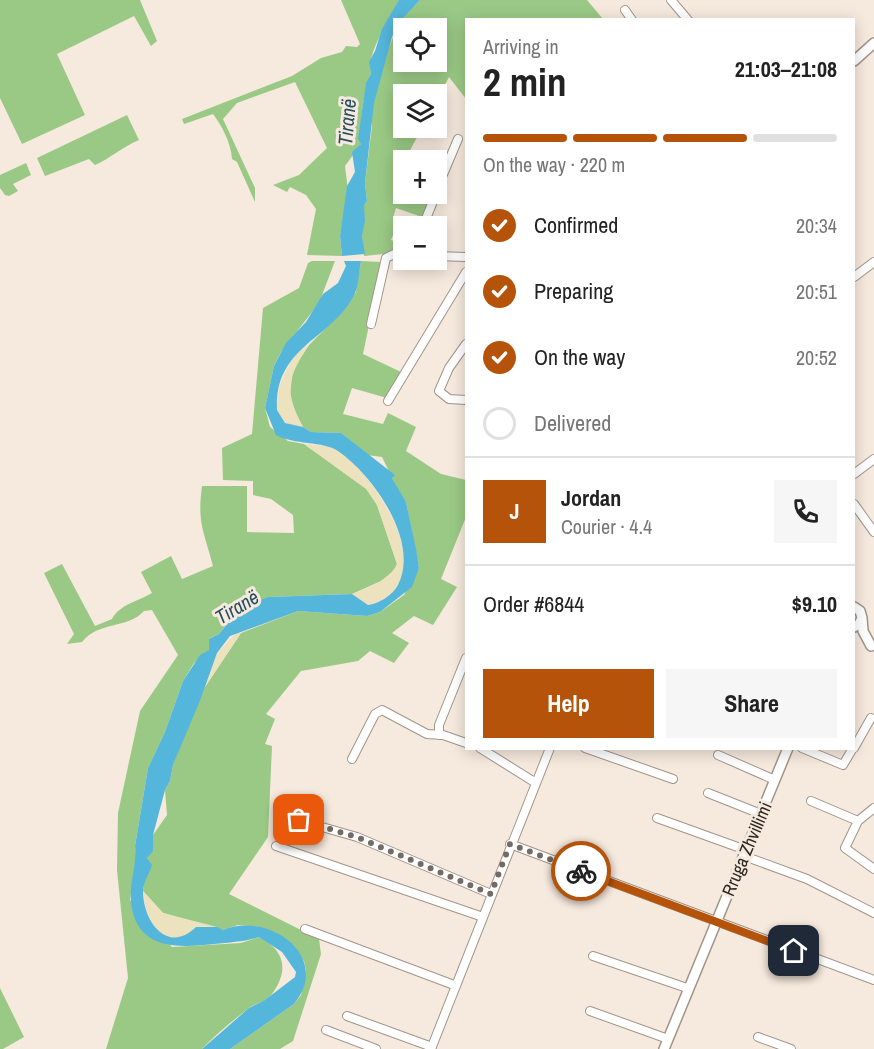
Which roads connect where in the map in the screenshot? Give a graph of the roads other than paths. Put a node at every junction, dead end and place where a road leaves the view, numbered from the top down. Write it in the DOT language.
graph roads {
  1 [pos="671,0"];
  2 [pos="625,10"];
  3 [pos="631,18"];
  4 [pos="686,18"];
  5 [pos="874,43"];
  6 [pos="855,60"];
  7 [pos="458,139"];
  8 [pos="447,166"];
  9 [pos="393,254"];
  10 [pos="447,256"];
  11 [pos="465,257"];
  12 [pos="874,262"];
  13 [pos="465,274"];
  14 [pos="855,276"];
  15 [pos="371,324"];
  16 [pos="465,345"];
  17 [pos="465,400"];
  18 [pos="388,401"];
  19 [pos="873,461"];
  20 [pos="855,473"];
  21 [pos="855,505"];
  22 [pos="874,532"];
  23 [pos="855,608"];
  24 [pos="862,618"];
  25 [pos="855,627"];
  26 [pos="855,629"];
  27 [pos="873,648"];
  28 [pos="465,660"];
  29 [pos="871,718"];
  30 [pos="439,735"];
  31 [pos="465,743"];
  32 [pos="855,745"];
  33 [pos="485,750"];
  34 [pos="549,750"];
  35 [pos="591,750"];
  36 [pos="787,750"];
  37 [pos="807,750"];
  38 [pos="852,750"];
  39 [pos="718,755"];
  40 [pos="352,759"];
  41 [pos="673,779"];
  42 [pos="775,780"];
  43 [pos="536,783"];
  44 [pos="708,793"];
  45 [pos="811,801"];
  46 [pos="874,807"];
  47 [pos="761,814"];
  48 [pos="287,817"];
  49 [pos="657,818"];
  50 [pos="858,821"];
  51 [pos="510,844"];
  52 [pos="276,846"];
  53 [pos="745,853"];
  54 [pos="874,869"];
  55 [pos="491,894"];
  56 [pos="874,913"];
  57 [pos="483,917"];
  58 [pos="715,923"];
  59 [pos="305,929"];
  60 [pos="593,956"];
  61 [pos="874,980"];
  62 [pos="454,985"];
  63 [pos="687,988"];
  64 [pos="590,1011"];
  65 [pos="347,1016"];
  66 [pos="326,1030"];
  67 [pos="758,1037"];
  68 [pos="668,1039"];
  69 [pos="432,1048"];
  70 [pos="376,1049"];
  71 [pos="664,1049"];
  72 [pos="791,1049"];
  1 -- 4 [label="street"];
  2 -- 3 [label="street"];
  5 -- 6 [label="street"];
  7 -- 8 [label="street"];
  9 -- 15 [label="street"];
  10 -- 11 [label="street"];
  12 -- 14 [label="street"];
  13 -- 18 [label="street"];
  16 -- 17 [label="street"];
  19 -- 20 [label="street"];
  21 -- 22 [label="street"];
  23 -- 24 [label="street"];
  24 -- 25 [label="street"];
  24 -- 27 [label="street"];
  26 -- 27 [label="street"];
  28 -- 30 [label="street"];
  29 -- 32 [label="street"];
  30 -- 31 [label="street"];
  30 -- 40 [label="street"];
  33 -- 43 [label="street"];
  34 -- 43 [label="street"];
  35 -- 41 [label="street"];
  36 -- 42 [label="street, Rruga Zhvillimi"];
  37 -- 38 [label="street"];
  39 -- 42 [label="street"];
  42 -- 47 [label="street, Rruga Zhvillimi"];
  43 -- 51 [label="street"];
  44 -- 47 [label="street"];
  45 -- 50 [label="street"];
  46 -- 50 [label="street"];
  47 -- 53 [label="street, Rruga Zhvillimi"];
  48 -- 55 [label="street"];
  49 -- 53 [label="street"];
  50 -- 54 [label="street"];
  51 -- 55 [label="street"];
  51 -- 58 [label="street"];
  52 -- 57 [label="street"];
  53 -- 56 [label="street"];
  53 -- 58 [label="street, Rruga Zhvillimi"];
  55 -- 57 [label="street"];
  57 -- 62 [label="street"];
  58 -- 61 [label="street"];
  58 -- 63 [label="street, Rruga Zhvillimi"];
  59 -- 62 [label="street"];
  60 -- 63 [label="street"];
  62 -- 69 [label="street"];
  63 -- 68 [label="street, Rruga Zhvillimi"];
  64 -- 68 [label="street"];
  65 -- 69 [label="street"];
  66 -- 70 [label="street"];
  67 -- 72 [label="street"];
  68 -- 71 [label="street, Rruga Zhvillimi"];
}
